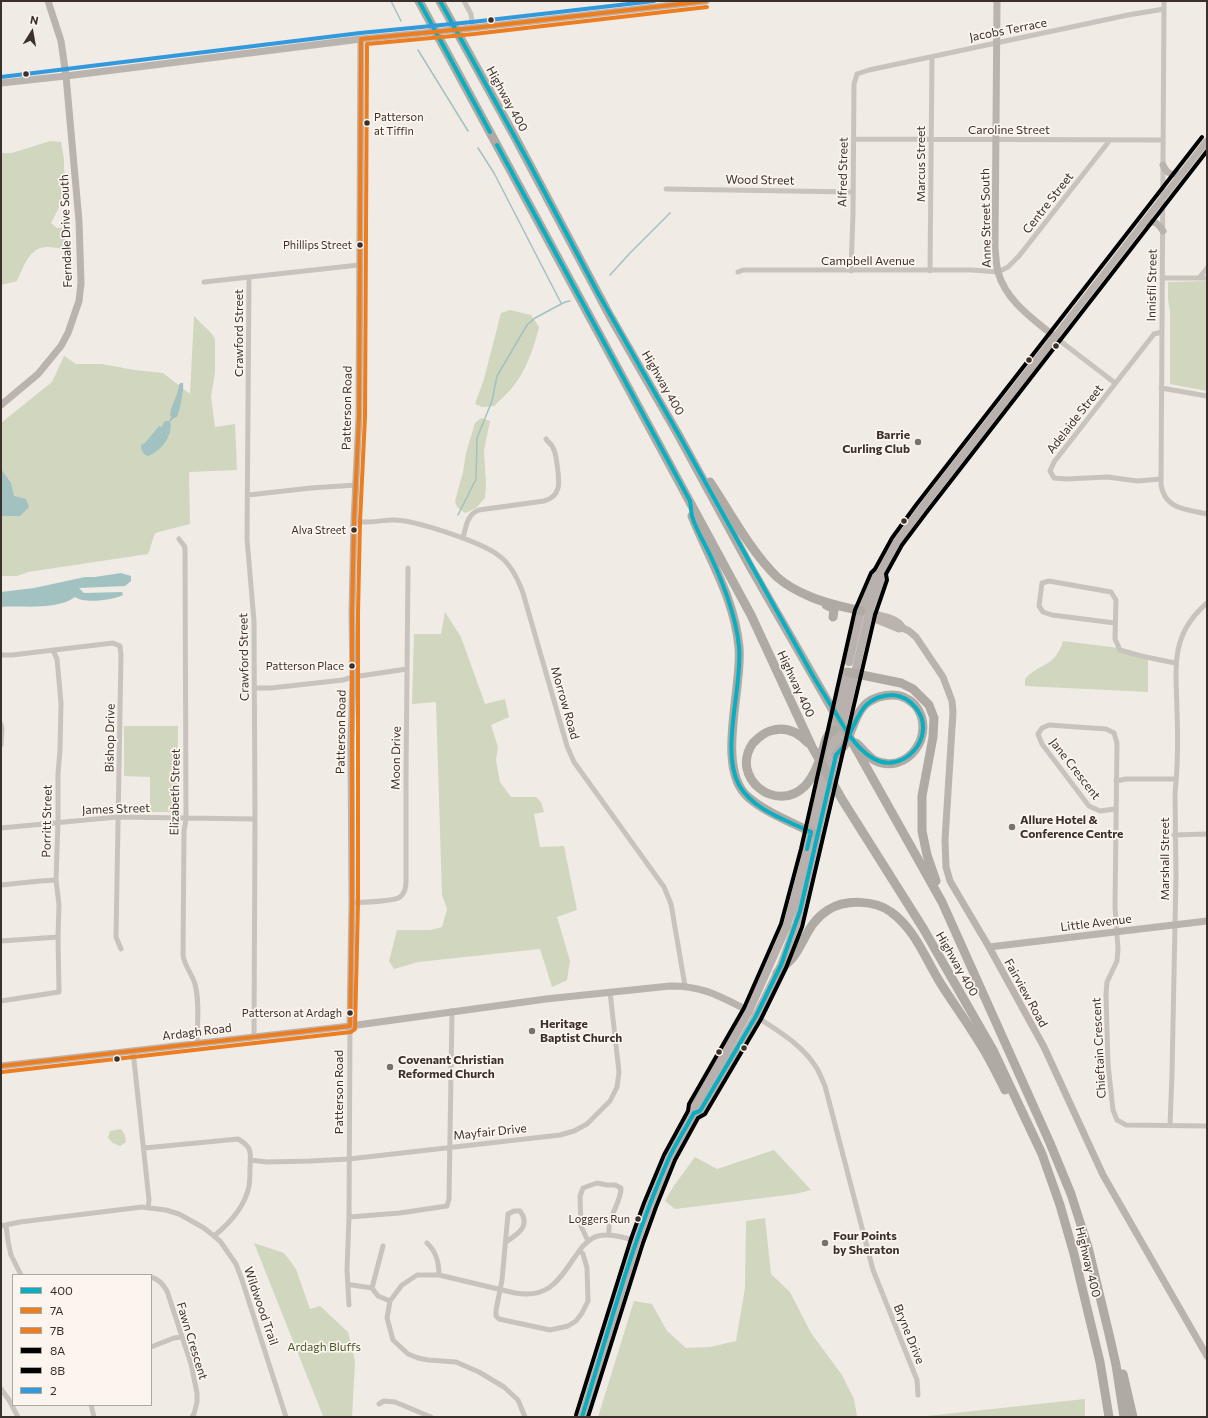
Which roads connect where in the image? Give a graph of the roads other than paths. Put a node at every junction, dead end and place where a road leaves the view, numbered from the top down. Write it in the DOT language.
graph roads {
  1 [pos="48,1"];
  2 [pos="419,1"];
  3 [pos="440,1"];
  4 [pos="464,1"];
  5 [pos="706,1"];
  6 [pos="997,1"];
  7 [pos="1164,1"];
  8 [pos="1164,9"];
  9 [pos="473,28"];
  10 [pos="361,39"];
  11 [pos="996,42"];
  12 [pos="932,57"];
  13 [pos="857,74"];
  14 [pos="66,76"];
  15 [pos="1,83"];
  16 [pos="854,139"];
  17 [pos="931,140"];
  18 [pos="997,140"];
  19 [pos="1110,140"];
  20 [pos="1163,140"];
  21 [pos="1207,141"];
  22 [pos="1163,165"];
  23 [pos="1182,173"];
  24 [pos="666,189"];
  25 [pos="853,192"];
  26 [pos="1163,197"];
  27 [pos="1142,224"];
  28 [pos="1163,231"];
  29 [pos="359,265"];
  30 [pos="1207,268"];
  31 [pos="851,270"];
  32 [pos="930,271"];
  33 [pos="738,272"];
  34 [pos="998,272"];
  35 [pos="249,277"];
  36 [pos="1162,278"];
  37 [pos="1199,278"];
  38 [pos="1207,278"];
  39 [pos="204,282"];
  40 [pos="1162,332"];
  41 [pos="1055,337"];
  42 [pos="1115,383"];
  43 [pos="1162,388"];
  44 [pos="1207,396"];
  45 [pos="1,405"];
  46 [pos="679,436"];
  47 [pos="546,439"];
  48 [pos="1161,479"];
  49 [pos="356,485"];
  50 [pos="248,495"];
  51 [pos="690,501"];
  52 [pos="1207,514"];
  53 [pos="354,521"];
  54 [pos="463,538"];
  55 [pos="179,539"];
  56 [pos="408,568"];
  57 [pos="812,598"];
  58 [pos="1207,603"];
  59 [pos="865,612"];
  60 [pos="833,617"];
  61 [pos="1115,623"];
  62 [pos="53,650"];
  63 [pos="1,655"];
  64 [pos="849,662"];
  65 [pos="1175,663"];
  66 [pos="408,670"];
  67 [pos="851,673"];
  68 [pos="353,677"];
  69 [pos="255,688"];
  70 [pos="1,724"];
  71 [pos="834,730"];
  72 [pos="850,738"];
  73 [pos="1,745"];
  74 [pos="812,747"];
  75 [pos="836,755"];
  76 [pos="1176,779"];
  77 [pos="1116,781"];
  78 [pos="1115,810"];
  79 [pos="117,817"];
  80 [pos="186,819"];
  81 [pos="255,819"];
  82 [pos="58,822"];
  83 [pos="1,828"];
  84 [pos="814,834"];
  85 [pos="1207,834"];
  86 [pos="1174,835"];
  87 [pos="56,880"];
  88 [pos="1,886"];
  89 [pos="942,902"];
  90 [pos="352,903"];
  91 [pos="1207,921"];
  92 [pos="1175,925"];
  93 [pos="1117,932"];
  94 [pos="58,937"];
  95 [pos="1,941"];
  96 [pos="988,947"];
  97 [pos="121,949"];
  98 [pos="777,973"];
  99 [pos="685,986"];
  100 [pos="610,992"];
  101 [pos="1,1001"];
  102 [pos="749,1011"];
  103 [pos="452,1012"];
  104 [pos="756,1016"];
  105 [pos="350,1026"];
  106 [pos="254,1037"];
  107 [pos="197,1044"];
  108 [pos="133,1051"];
  109 [pos="1,1066"];
  110 [pos="694,1113"];
  111 [pos="1170,1125"];
  112 [pos="1207,1126"];
  113 [pos="1032,1133"];
  114 [pos="450,1147"];
  115 [pos="144,1148"];
  116 [pos="349,1159"];
  117 [pos="250,1160"];
  118 [pos="148,1208"];
  119 [pos="349,1217"];
  120 [pos="4,1225"];
  121 [pos="610,1235"];
  122 [pos="214,1236"];
  123 [pos="588,1240"];
  124 [pos="637,1241"];
  125 [pos="506,1242"];
  126 [pos="427,1243"];
  127 [pos="383,1246"];
  128 [pos="580,1250"];
  129 [pos="20,1274"];
  130 [pos="439,1275"];
  131 [pos="152,1277"];
  132 [pos="348,1285"];
  133 [pos="372,1288"];
  134 [pos="500,1290"];
  135 [pos="390,1301"];
  136 [pos="349,1305"];
  137 [pos="1110,1334"];
  138 [pos="182,1337"];
  139 [pos="152,1347"];
  140 [pos="1207,1356"];
  141 [pos="1,1390"];
  142 [pos="918,1395"];
  143 [pos="379,1404"];
  144 [pos="12,1406"];
  145 [pos="12,1406"];
  146 [pos="91,1406"];
  147 [pos="18,1417"];
  148 [pos="94,1417"];
  149 [pos="192,1417"];
  150 [pos="286,1417"];
  151 [pos="431,1417"];
  152 [pos="525,1417"];
  153 [pos="582,1417"];
  154 [pos="1109,1417"];
  155 [pos="1124,1417"];
  156 [pos="1134,1417"];
  1 -- 14 [label="street, Ferndale Drive South"];
  2 -- 51 [label="highway, Highway 400"];
  3 -- 46 [label="highway, Highway 400"];
  4 -- 9 [label="street"];
  5 -- 9 [label="street"];
  6 -- 11 [label="street, Anne Street South"];
  7 -- 8 [label="street, Innisfil Street"];
  8 -- 11 [label="street, Jacobs Terrace"];
  8 -- 20 [label="street, Innisfil Street"];
  9 -- 10 [label="street"];
  10 -- 14 [label="street"];
  10 -- 29 [label="street, Patterson Road"];
  11 -- 12 [label="street, Jacobs Terrace"];
  11 -- 18 [label="street, Anne Street South"];
  12 -- 13 [label="street, Jacobs Terrace"];
  12 -- 17 [label="street, Marcus Street"];
  13 -- 16 [label="street, Alfred Street"];
  14 -- 15 [label="street"];
  14 -- 45 [label="street, Ferndale Drive South"];
  16 -- 17 [label="street, Caroline Street"];
  16 -- 25 [label="street, Alfred Street"];
  17 -- 18 [label="street, Caroline Street"];
  17 -- 32 [label="street, Marcus Street"];
  18 -- 19 [label="street, Caroline Street"];
  18 -- 34 [label="street, Anne Street South"];
  19 -- 20 [label="street, Caroline Street"];
  19 -- 34 [label="street, Centre Street"];
  20 -- 22 [label="street, Innisfil Street"];
  21 -- 23 [label="street"];
  22 -- 23 [label="street"];
  22 -- 26 [label="street, Innisfil Street"];
  23 -- 26 [label="street"];
  24 -- 25 [label="street, Wood Street"];
  25 -- 31 [label="street, Alfred Street"];
  26 -- 27 [label="street"];
  26 -- 28 [label="street, Innisfil Street"];
  27 -- 28 [label="street"];
  27 -- 41 [label="street"];
  28 -- 36 [label="street, Innisfil Street"];
  29 -- 35 [label="street"];
  29 -- 49 [label="street, Patterson Road"];
  30 -- 37 [label="street"];
  31 -- 32 [label="street, Campbell Avenue"];
  31 -- 33 [label="street, Campbell Avenue"];
  32 -- 34 [label="street, Campbell Avenue"];
  34 -- 41 [label="street, Anne Street South"];
  35 -- 39 [label="street"];
  35 -- 50 [label="street, Crawford Street"];
  36 -- 37 [label="street"];
  36 -- 40 [label="street, Innisfil Street"];
  37 -- 38 [label="street"];
  40 -- 42 [label="street, Adelaide Street"];
  40 -- 43 [label="street, Innisfil Street"];
  41 -- 42 [label="street, Anne Street South"];
  41 -- 59 [label="main road"];
  42 -- 48 [label="street, Adelaide Street"];
  43 -- 44 [label="street"];
  43 -- 48 [label="street, Innisfil Street"];
  46 -- 57 [label="highway"];
  46 -- 72 [label="highway, Highway 400"];
  47 -- 54 [label="street"];
  48 -- 52 [label="street, Innisfil Street"];
  49 -- 50 [label="street"];
  49 -- 53 [label="street, Patterson Road"];
  50 -- 69 [label="street, Crawford Street"];
  51 -- 74 [label="highway, Highway 400"];
  51 -- 84 [label="highway"];
  53 -- 54 [label="street, Morrow Road"];
  53 -- 68 [label="street, Patterson Road"];
  54 -- 99 [label="street, Morrow Road"];
  55 -- 80 [label="street, Elizabeth Street"];
  56 -- 66 [label="street, Moon Drive"];
  57 -- 59 [label="highway"];
  57 -- 60 [label="highway"];
  58 -- 65 [label="street, Marshall Street"];
  59 -- 64 [label="main road"];
  59 -- 67 [label="main road"];
  59 -- 96 [label="street, Fairview Road"];
  61 -- 61 [label="street"];
  61 -- 65 [label="street"];
  62 -- 63 [label="street, Bishop Drive"];
  62 -- 79 [label="street, Bishop Drive"];
  62 -- 82 [label="street, Porritt Street"];
  64 -- 67 [label="street"];
  65 -- 76 [label="street, Marshall Street"];
  66 -- 68 [label="street"];
  66 -- 90 [label="street, Moon Drive"];
  67 -- 71 [label="main road"];
  67 -- 75 [label="main road"];
  67 -- 89 [label="highway"];
  68 -- 69 [label="street"];
  68 -- 90 [label="street, Patterson Road"];
  69 -- 81 [label="street, Crawford Street"];
  70 -- 73 [label="street"];
  71 -- 74 [label="highway"];
  71 -- 84 [label="main road"];
  72 -- 75 [label="highway"];
  72 -- 89 [label="highway, Highway 400"];
  74 -- 113 [label="highway, Highway 400"];
  75 -- 84 [label="main road"];
  76 -- 77 [label="street"];
  76 -- 86 [label="street, Marshall Street"];
  77 -- 78 [label="street, Jane Crescent"];
  77 -- 78 [label="street, Jane Crescent"];
  78 -- 93 [label="street, Jane Crescent"];
  79 -- 80 [label="street, James Street"];
  79 -- 82 [label="street, James Street"];
  79 -- 97 [label="street, Bishop Drive"];
  80 -- 81 [label="street, James Street"];
  80 -- 107 [label="street, Elizabeth Street"];
  81 -- 106 [label="street, Crawford Street"];
  82 -- 83 [label="street, James Street"];
  82 -- 87 [label="street, Porritt Street"];
  84 -- 98 [label="main road"];
  84 -- 102 [label="main road"];
  85 -- 86 [label="street"];
  86 -- 92 [label="street, Marshall Street"];
  87 -- 88 [label="street"];
  87 -- 94 [label="street, Porritt Street"];
  89 -- 137 [label="highway, Highway 400"];
  90 -- 105 [label="street, Patterson Road"];
  91 -- 92 [label="street, Little Avenue"];
  92 -- 93 [label="street, Little Avenue"];
  92 -- 111 [label="street, Marshall Street"];
  93 -- 96 [label="street, Little Avenue"];
  93 -- 111 [label="street, Chieftain Crescent"];
  94 -- 95 [label="street"];
  94 -- 101 [label="street, Porritt Street"];
  96 -- 140 [label="street, Fairview Road"];
  98 -- 104 [label="main road"];
  98 -- 113 [label="highway"];
  99 -- 100 [label="street, Ardagh Road"];
  99 -- 102 [label="street, Ardagh Road"];
  100 -- 103 [label="street, Ardagh Road"];
  100 -- 114 [label="street, Mayfair Drive"];
  102 -- 104 [label="street, Bryne Drive"];
  102 -- 110 [label="main road"];
  103 -- 105 [label="street, Ardagh Road"];
  103 -- 114 [label="street"];
  104 -- 110 [label="main road"];
  104 -- 142 [label="street, Bryne Drive"];
  105 -- 106 [label="street, Ardagh Road"];
  105 -- 116 [label="street, Patterson Road"];
  106 -- 107 [label="street, Ardagh Road"];
  107 -- 108 [label="street, Ardagh Road"];
  108 -- 109 [label="street, Ardagh Road"];
  108 -- 115 [label="street"];
  110 -- 124 [label="main road"];
  111 -- 112 [label="street, Chieftain Crescent"];
  113 -- 154 [label="highway, Highway 400"];
  114 -- 116 [label="street, Mayfair Drive"];
  114 -- 119 [label="street"];
  115 -- 117 [label="street"];
  115 -- 118 [label="street"];
  116 -- 117 [label="street, Mayfair Drive"];
  116 -- 119 [label="street, Patterson Road"];
  117 -- 122 [label="street"];
  118 -- 120 [label="street, Wildwood Trail"];
  118 -- 122 [label="street, Wildwood Trail"];
  119 -- 132 [label="street, Patterson Road"];
  120 -- 129 [label="street"];
  121 -- 123 [label="street"];
  121 -- 123 [label="street"];
  121 -- 124 [label="street"];
  122 -- 150 [label="street, Wildwood Trail"];
  123 -- 128 [label="street"];
  124 -- 153 [label="main road"];
  125 -- 125 [label="street"];
  125 -- 134 [label="street"];
  126 -- 130 [label="street"];
  127 -- 133 [label="street"];
  128 -- 134 [label="street"];
  128 -- 134 [label="street"];
  130 -- 134 [label="street"];
  130 -- 135 [label="street"];
  131 -- 138 [label="street, Fawn Crescent"];
  132 -- 133 [label="street"];
  132 -- 136 [label="street, Patterson Road"];
  133 -- 135 [label="street"];
  135 -- 152 [label="street"];
  137 -- 155 [label="highway, Highway 400"];
  137 -- 156 [label="highway"];
  138 -- 139 [label="street"];
  138 -- 149 [label="street, Fawn Crescent"];
  141 -- 145 [label="street"];
  143 -- 151 [label="street"];
  144 -- 147 [label="street"];
  146 -- 148 [label="street"];
}
